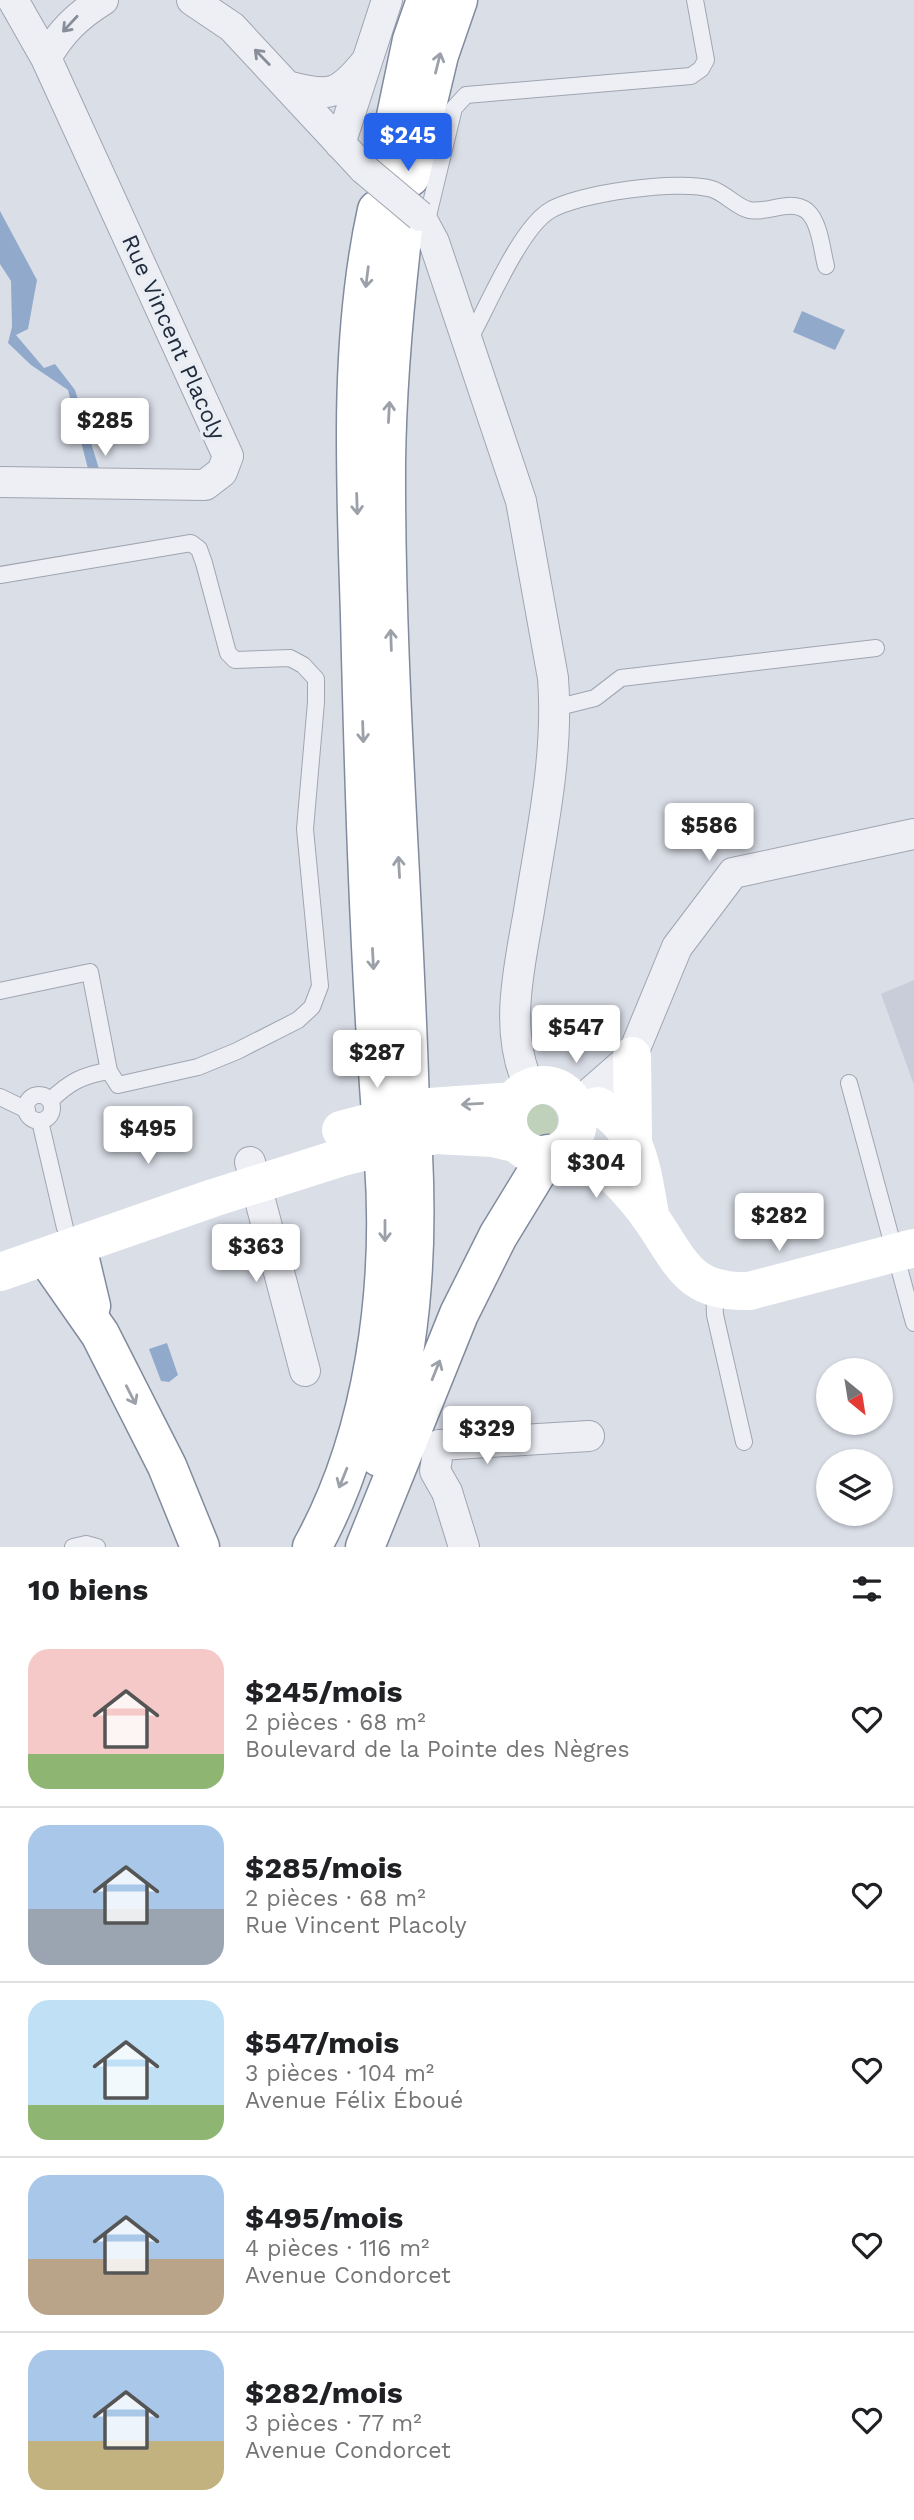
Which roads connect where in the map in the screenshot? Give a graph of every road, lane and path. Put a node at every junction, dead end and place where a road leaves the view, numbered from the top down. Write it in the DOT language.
graph roads {
  1 [pos="13,0"];
  2 [pos="103,0"];
  3 [pos="192,0"];
  4 [pos="387,0"];
  5 [pos="426,0"];
  6 [pos="457,0"];
  7 [pos="695,0"];
  8 [pos="46,58"];
  9 [pos="367,61"];
  10 [pos="291,87"];
  11 [pos="340,144"];
  12 [pos="387,168"];
  13 [pos="406,220"];
  14 [pos="826,266"];
  15 [pos="467,344"];
  16 [pos="0,482"];
  17 [pos="0,575"];
  18 [pos="876,648"];
  19 [pos="555,708"];
  20 [pos="914,834"];
  21 [pos="0,991"];
  22 [pos="632,1056"];
  23 [pos="109,1071"];
  24 [pos="849,1083"];
  25 [pos="522,1095"];
  26 [pos="0,1097"];
  27 [pos="50,1101"];
  28 [pos="577,1109"];
  29 [pos="27,1110"];
  30 [pos="40,1121"];
  31 [pos="409,1130"];
  32 [pos="633,1139"];
  33 [pos="540,1151"];
  34 [pos="253,1173"];
  35 [pos="652,1220"];
  36 [pos="63,1244"];
  37 [pos="0,1250"];
  38 [pos="906,1250"];
  39 [pos="0,1272"];
  40 [pos="714,1287"];
  41 [pos="914,1323"];
  42 [pos="305,1371"];
  43 [pos="589,1436"];
  44 [pos="744,1441"];
  45 [pos="73,1547"];
  46 [pos="97,1547"];
  47 [pos="200,1547"];
  48 [pos="312,1547"];
  49 [pos="345,1547"];
  50 [pos="365,1547"];
  51 [pos="464,1547"];
  1 -- 8 [label="street, Rue Vincent Placoly"];
  2 -- 8 [label="street, one-way"];
  10 -- 3 [label="street, one-way"];
  4 -- 9 [label="street"];
  5 -- 12 [label="main road"];
  12 -- 6 [label="main road, one-way"];
  7 -- 13 [label="lane"];
  8 -- 16 [label="street, Rue Vincent Placoly"];
  9 -- 10 [label="street"];
  9 -- 11 [label="street"];
  10 -- 11 [label="street"];
  11 -- 12 [label="street"];
  12 -- 13 [label="street, bridge"];
  13 -- 15 [label="street"];
  13 -- 31 [label="main road"];
  14 -- 15 [label="lane"];
  15 -- 19 [label="street"];
  17 -- 23 [label="lane"];
  18 -- 19 [label="lane"];
  19 -- 25 [label="street"];
  20 -- 22 [label="street"];
  21 -- 23 [label="lane"];
  22 -- 28 [label="street"];
  22 -- 32 [label="main road"];
  23 -- 27 [label="lane"];
  24 -- 38 [label="lane"];
  25 -- 28 [label="main road"];
  25 -- 31 [label="main road, one-way"];
  25 -- 33 [label="main road"];
  26 -- 29 [label="lane"];
  27 -- 29 [label="lane"];
  27 -- 30 [label="lane"];
  28 -- 32 [label="main road"];
  28 -- 33 [label="main road"];
  29 -- 30 [label="lane"];
  30 -- 36 [label="lane"];
  31 -- 33 [label="main road"];
  31 -- 34 [label="main road, bridge"];
  31 -- 48 [label="main road, one-way"];
  31 -- 49 [label="main road"];
  32 -- 35 [label="main road"];
  33 -- 35 [label="main road"];
  50 -- 33 [label="main road, one-way"];
  34 -- 36 [label="main road"];
  34 -- 42 [label="street"];
  35 -- 40 [label="main road"];
  36 -- 37 [label="main road"];
  36 -- 39 [label="main road"];
  36 -- 47 [label="main road, one-way"];
  38 -- 40 [label="main road"];
  38 -- 41 [label="lane"];
  40 -- 44 [label="lane"];
  43 -- 51 [label="street"];
  45 -- 46 [label="lane"];
}
